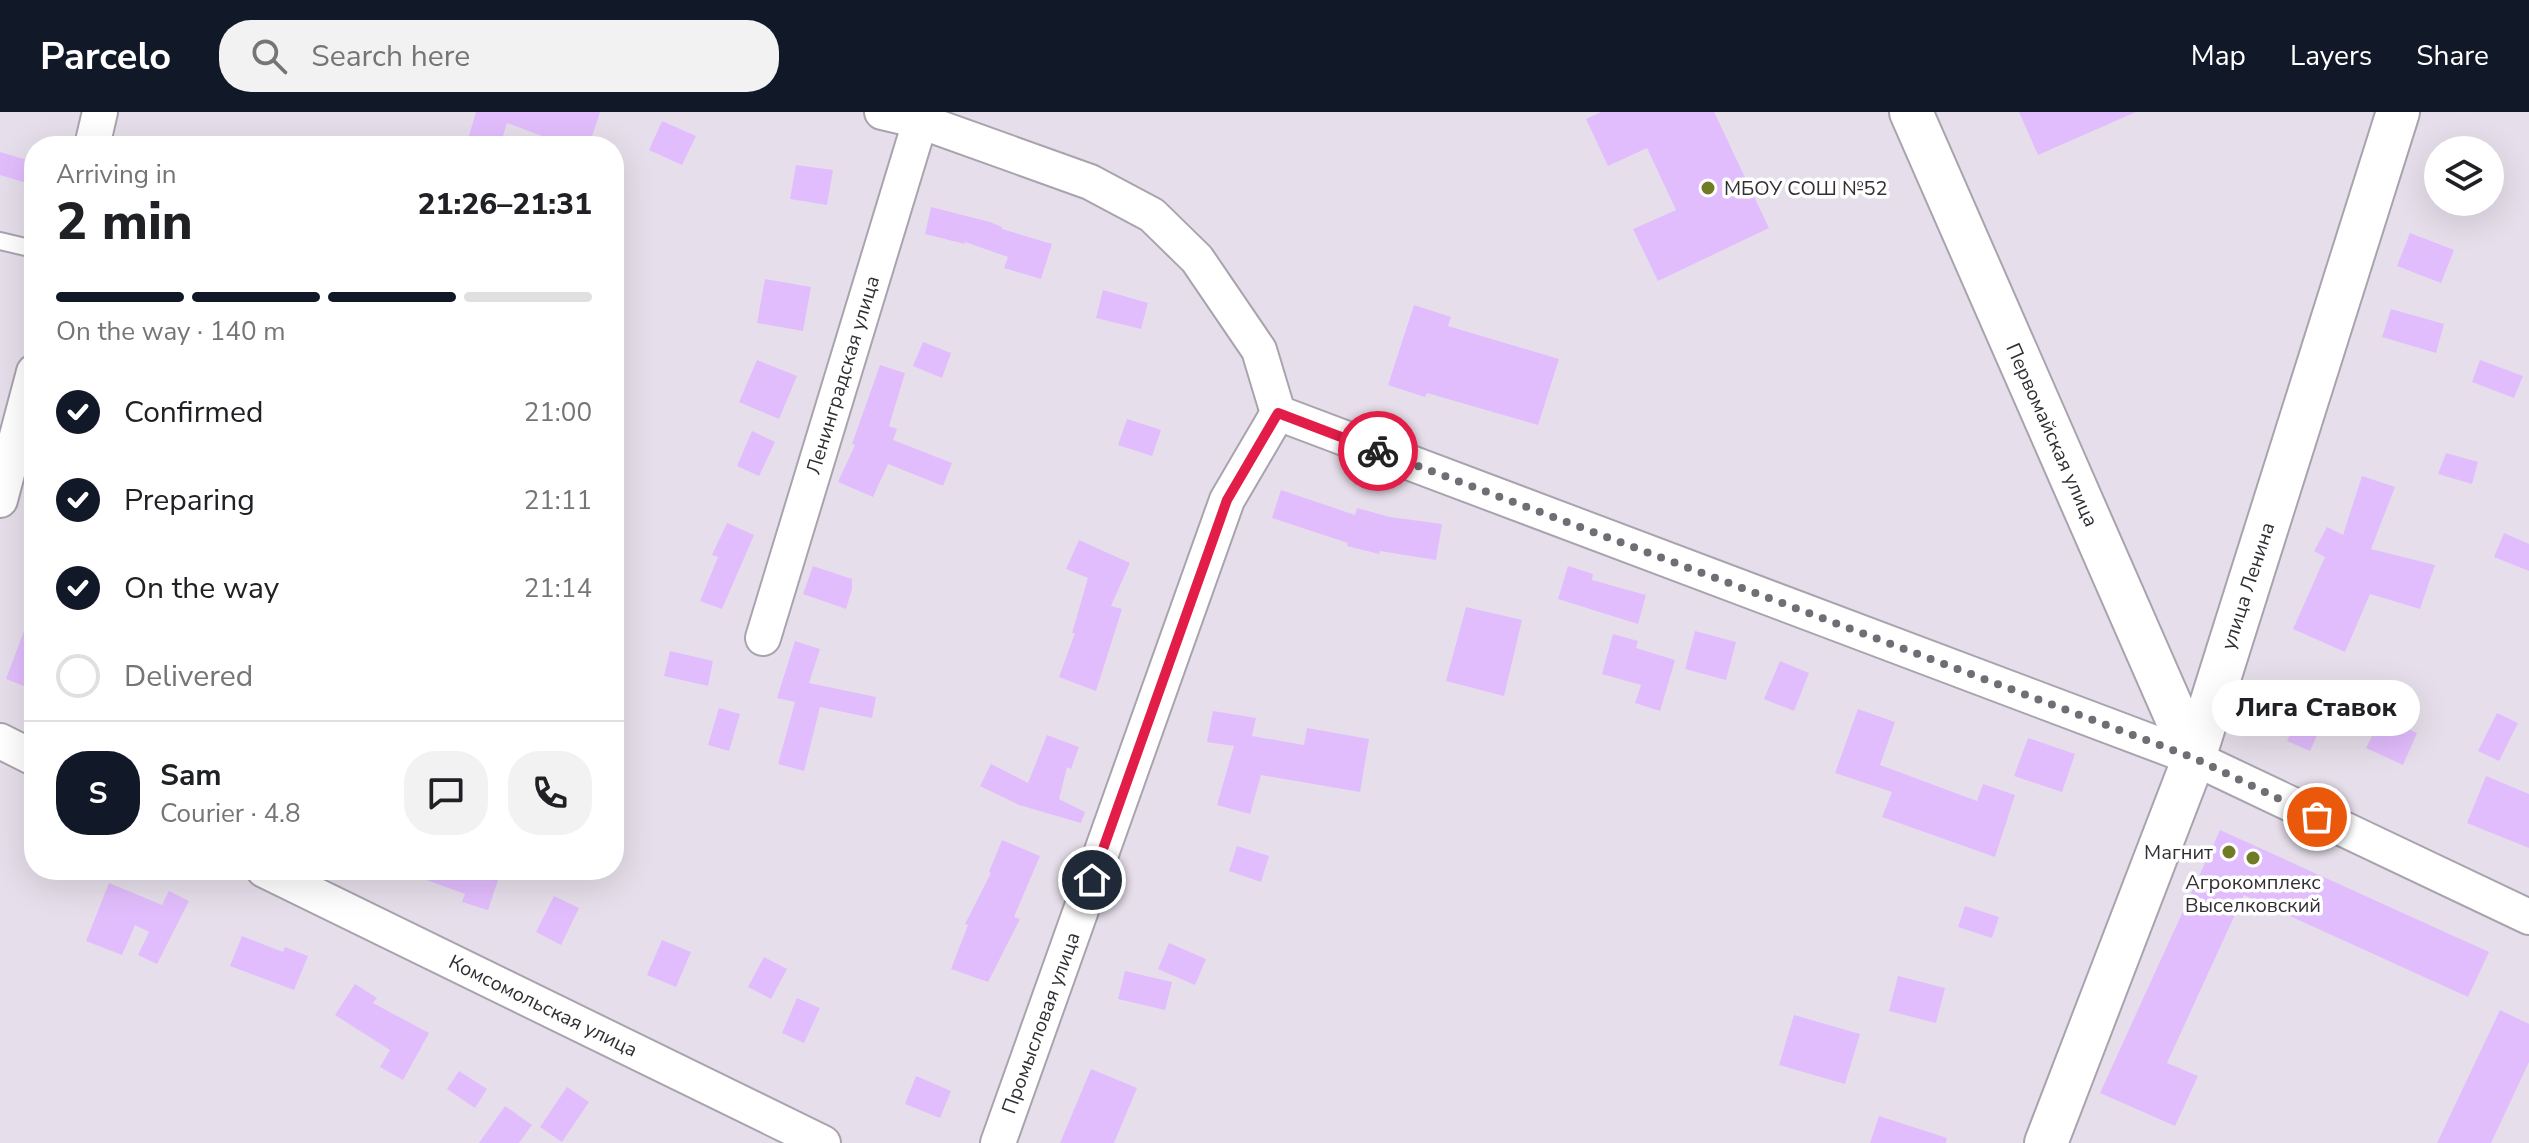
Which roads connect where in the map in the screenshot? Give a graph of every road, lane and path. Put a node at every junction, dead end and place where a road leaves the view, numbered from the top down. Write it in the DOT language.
graph roads {
  1 [pos="100,112"];
  2 [pos="882,112"];
  3 [pos="1911,112"];
  4 [pos="2398,112"];
  5 [pos="921,116"];
  6 [pos="94,136"];
  7 [pos="0,241"];
  8 [pos="24,247"];
  9 [pos="24,410"];
  10 [pos="1278,413"];
  11 [pos="0,500"];
  12 [pos="763,638"];
  13 [pos="0,741"];
  14 [pos="24,753"];
  15 [pos="2194,758"];
  16 [pos="284,880"];
  17 [pos="2529,917"];
  18 [pos="823,1143"];
  19 [pos="998,1143"];
  20 [pos="2046,1143"];
  1 -- 6 [label="street"];
  2 -- 5 [label="street"];
  3 -- 15 [label="street, Первомайская улица"];
  4 -- 15 [label="street, улица Ленина"];
  5 -- 10 [label="street"];
  5 -- 12 [label="street, Ленинградская улица"];
  7 -- 8 [label="lane"];
  9 -- 11 [label="street"];
  10 -- 15 [label="street"];
  10 -- 19 [label="street, Промысловая улица"];
  13 -- 14 [label="street"];
  15 -- 17 [label="street"];
  15 -- 20 [label="street, улица Ленина"];
  16 -- 18 [label="street, Комсомольская улица"];
}
